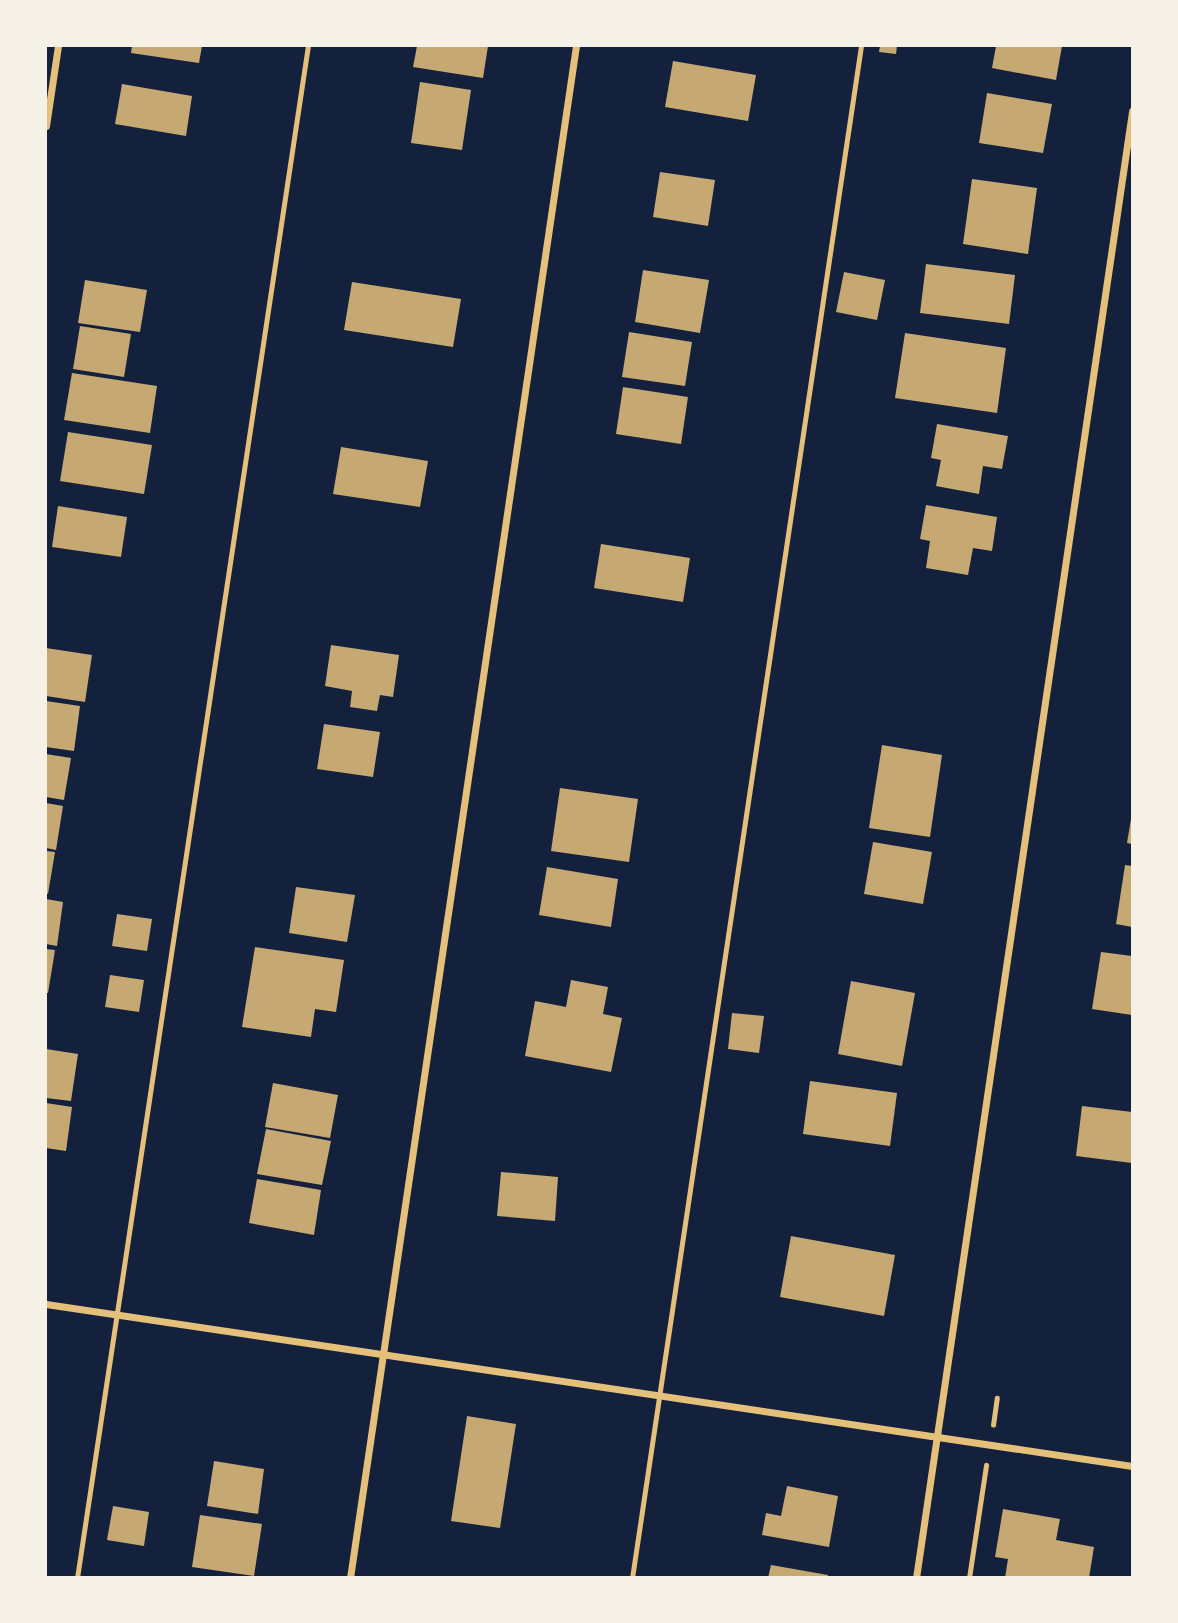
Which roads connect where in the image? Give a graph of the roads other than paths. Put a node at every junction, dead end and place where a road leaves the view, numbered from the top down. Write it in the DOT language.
graph roads {
  1 [pos="58,46"];
  2 [pos="308,46"];
  3 [pos="576,46"];
  4 [pos="861,46"];
  5 [pos="1132,111"];
  6 [pos="46,126"];
  7 [pos="46,1304"];
  8 [pos="118,1315"];
  9 [pos="383,1354"];
  10 [pos="659,1396"];
  11 [pos="936,1437"];
  12 [pos="1132,1466"];
  13 [pos="77,1577"];
  14 [pos="350,1577"];
  15 [pos="632,1577"];
  16 [pos="916,1577"];
  1 -- 6 [label="street"];
  2 -- 8 [label="lane"];
  3 -- 9 [label="street"];
  4 -- 10 [label="lane"];
  5 -- 11 [label="street"];
  7 -- 8 [label="street"];
  8 -- 9 [label="street"];
  8 -- 13 [label="lane"];
  9 -- 10 [label="street"];
  9 -- 14 [label="street"];
  10 -- 11 [label="street"];
  10 -- 15 [label="lane"];
  11 -- 12 [label="street"];
  11 -- 16 [label="street"];
}
